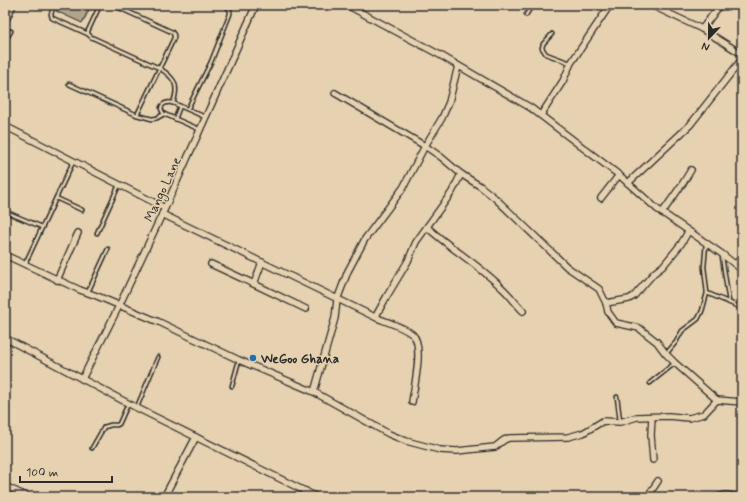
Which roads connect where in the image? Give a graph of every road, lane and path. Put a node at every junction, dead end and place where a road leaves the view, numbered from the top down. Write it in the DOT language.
graph roads {
  1 [pos="13,5"];
  2 [pos="54,5"];
  3 [pos="100,5"];
  4 [pos="113,5"];
  5 [pos="225,5"];
  6 [pos="256,5"];
  7 [pos="347,5"];
  8 [pos="532,5"];
  9 [pos="610,5"];
  10 [pos="651,5"];
  11 [pos="720,5"];
  12 [pos="526,15"];
  13 [pos="6,22"];
  14 [pos="702,29"];
  15 [pos="11,32"];
  16 [pos="88,34"];
  17 [pos="552,34"];
  18 [pos="5,41"];
  19 [pos="742,54"];
  20 [pos="742,59"];
  21 [pos="571,63"];
  22 [pos="458,66"];
  23 [pos="159,68"];
  24 [pos="69,84"];
  25 [pos="335,93"];
  26 [pos="173,103"];
  27 [pos="180,106"];
  28 [pos="188,108"];
  29 [pos="164,114"];
  30 [pos="137,115"];
  31 [pos="541,115"];
  32 [pos="206,117"];
  33 [pos="175,119"];
  34 [pos="5,126"];
  35 [pos="201,130"];
  36 [pos="425,146"];
  37 [pos="73,161"];
  38 [pos="691,170"];
  39 [pos="461,174"];
  40 [pos="619,175"];
  41 [pos="628,183"];
  42 [pos="119,184"];
  43 [pos="56,198"];
  44 [pos="601,198"];
  45 [pos="165,208"];
  46 [pos="82,210"];
  47 [pos="6,212"];
  48 [pos="662,213"];
  49 [pos="162,214"];
  50 [pos="42,228"];
  51 [pos="427,228"];
  52 [pos="688,232"];
  53 [pos="78,233"];
  54 [pos="97,233"];
  55 [pos="706,243"];
  56 [pos="108,249"];
  57 [pos="722,254"];
  58 [pos="5,255"];
  59 [pos="742,256"];
  60 [pos="262,262"];
  61 [pos="734,263"];
  62 [pos="211,264"];
  63 [pos="25,265"];
  64 [pos="742,270"];
  65 [pos="57,280"];
  66 [pos="254,284"];
  67 [pos="88,292"];
  68 [pos="707,293"];
  69 [pos="337,300"];
  70 [pos="729,302"];
  71 [pos="606,303"];
  72 [pos="119,306"];
  73 [pos="742,307"];
  74 [pos="306,310"];
  75 [pos="523,311"];
  76 [pos="377,318"];
  77 [pos="6,340"];
  78 [pos="666,354"];
  79 [pos="158,357"];
  80 [pos="240,360"];
  81 [pos="675,363"];
  82 [pos="82,379"];
  83 [pos="650,383"];
  84 [pos="232,386"];
  85 [pos="314,392"];
  86 [pos="617,397"];
  87 [pos="718,400"];
  88 [pos="412,402"];
  89 [pos="742,402"];
  90 [pos="128,403"];
  91 [pos="137,408"];
  92 [pos="652,417"];
  93 [pos="620,422"];
  94 [pos="196,437"];
  95 [pos="92,448"];
  96 [pos="653,460"];
  97 [pos="658,481"];
  98 [pos="5,486"];
  99 [pos="306,491"];
  100 [pos="28,497"];
  101 [pos="164,497"];
  102 [pos="302,497"];
  103 [pos="317,497"];
  104 [pos="650,497"];
  105 [pos="718,497"];
  106 [pos="739,497"];
  1 -- 13 [label="street"];
  2 -- 16 [label="lane"];
  3 -- 16 [label="lane"];
  4 -- 23 [label="lane"];
  5 -- 28 [label="lane"];
  6 -- 32 [label="street, Mango Lane"];
  7 -- 22 [label="street"];
  8 -- 12 [label="lane"];
  9 -- 21 [label="street"];
  10 -- 14 [label="street"];
  11 -- 14 [label="street"];
  14 -- 19 [label="street"];
  15 -- 18 [label="lane"];
  16 -- 23 [label="lane"];
  17 -- 21 [label="lane"];
  20 -- 41 [label="street"];
  21 -- 31 [label="street"];
  22 -- 31 [label="street"];
  22 -- 36 [label="street"];
  23 -- 26 [label="lane"];
  23 -- 30 [label="lane"];
  24 -- 30 [label="lane"];
  25 -- 36 [label="street"];
  26 -- 27 [label="lane"];
  26 -- 29 [label="lane"];
  27 -- 28 [label="lane"];
  27 -- 33 [label="lane"];
  28 -- 32 [label="lane"];
  29 -- 30 [label="lane"];
  29 -- 33 [label="lane"];
  31 -- 40 [label="street"];
  32 -- 35 [label="street, Mango Lane"];
  33 -- 35 [label="lane"];
  34 -- 37 [label="street"];
  35 -- 45 [label="street, Mango Lane"];
  36 -- 39 [label="street"];
  36 -- 69 [label="street"];
  37 -- 42 [label="street"];
  37 -- 43 [label="lane"];
  38 -- 48 [label="street"];
  39 -- 51 [label="street"];
  39 -- 71 [label="street"];
  40 -- 41 [label="street"];
  40 -- 44 [label="street"];
  41 -- 48 [label="street"];
  42 -- 45 [label="street"];
  42 -- 54 [label="lane"];
  43 -- 46 [label="lane"];
  43 -- 50 [label="lane"];
  45 -- 49 [label="street, Mango Lane"];
  47 -- 50 [label="lane"];
  48 -- 52 [label="street"];
  49 -- 60 [label="street"];
  49 -- 72 [label="street, Mango Lane"];
  50 -- 63 [label="lane"];
  51 -- 75 [label="street"];
  51 -- 76 [label="street"];
  52 -- 55 [label="street"];
  52 -- 71 [label="street"];
  53 -- 65 [label="street"];
  55 -- 57 [label="street"];
  55 -- 68 [label="lane"];
  56 -- 67 [label="lane"];
  57 -- 61 [label="street"];
  57 -- 70 [label="lane"];
  58 -- 63 [label="street"];
  59 -- 61 [label="lane"];
  60 -- 66 [label="street"];
  60 -- 69 [label="street"];
  61 -- 64 [label="street"];
  62 -- 66 [label="street"];
  63 -- 65 [label="street"];
  65 -- 67 [label="street"];
  66 -- 74 [label="street"];
  67 -- 72 [label="street"];
  68 -- 70 [label="lane"];
  68 -- 78 [label="lane"];
  69 -- 76 [label="street"];
  69 -- 85 [label="street"];
  70 -- 73 [label="lane"];
  71 -- 78 [label="street"];
  72 -- 80 [label="street"];
  72 -- 82 [label="street, Mango Lane"];
  76 -- 88 [label="street"];
  77 -- 82 [label="street"];
  78 -- 81 [label="street"];
  79 -- 91 [label="lane"];
  80 -- 84 [label="lane"];
  80 -- 85 [label="street"];
  81 -- 83 [label="lane"];
  81 -- 87 [label="street"];
  82 -- 90 [label="street"];
  85 -- 93 [label="street"];
  86 -- 93 [label="lane"];
  87 -- 89 [label="street"];
  87 -- 92 [label="street"];
  90 -- 91 [label="street"];
  90 -- 95 [label="lane"];
  91 -- 94 [label="street"];
  92 -- 93 [label="street"];
  92 -- 96 [label="street"];
  94 -- 99 [label="street"];
  94 -- 101 [label="street"];
  97 -- 104 [label="street"];
  98 -- 100 [label="street"];
  99 -- 102 [label="street"];
  99 -- 103 [label="street"];
  105 -- 106 [label="street"];
}
